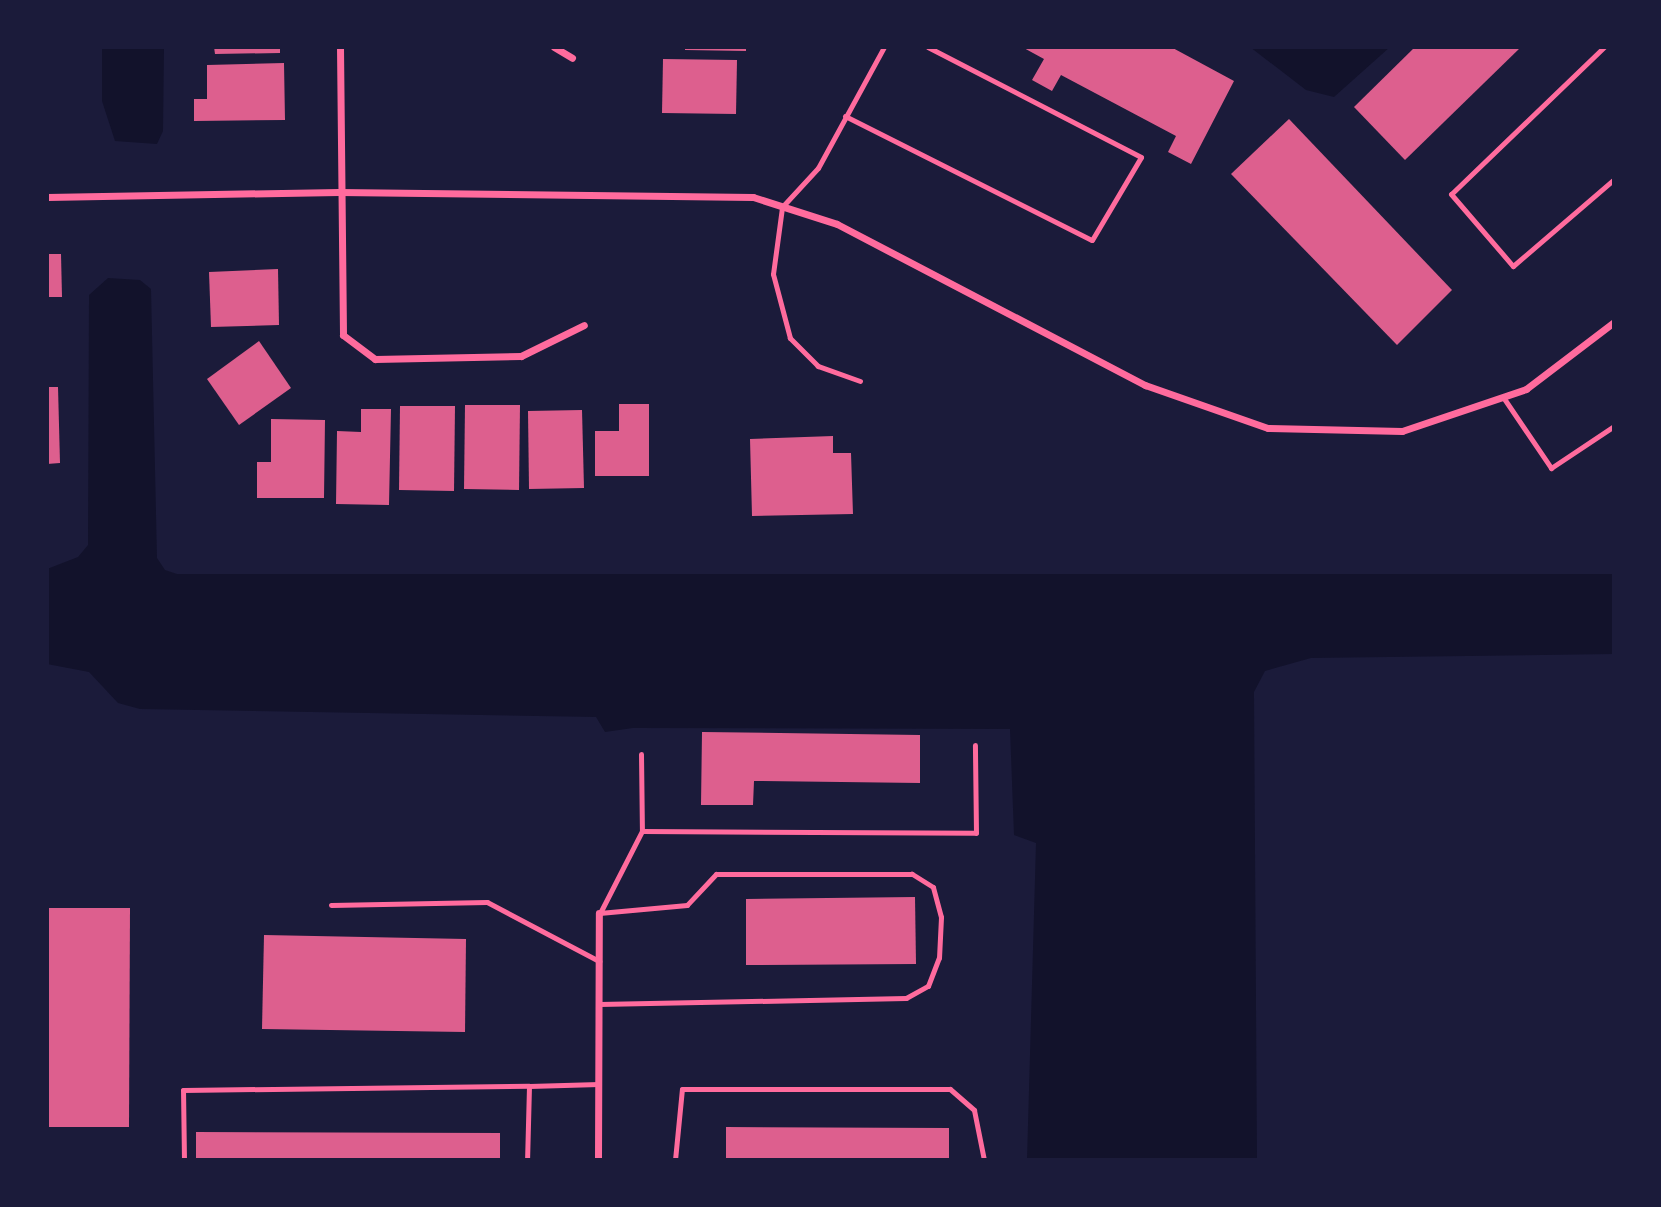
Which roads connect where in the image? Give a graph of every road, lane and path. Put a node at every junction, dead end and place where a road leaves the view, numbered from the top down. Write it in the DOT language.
graph roads {
  1 [pos="340,47"];
  2 [pos="554,47"];
  3 [pos="884,47"];
  4 [pos="928,47"];
  5 [pos="1604,47"];
  6 [pos="572,58"];
  7 [pos="845,116"];
  8 [pos="1614,179"];
  9 [pos="339,192"];
  10 [pos="47,198"];
  11 [pos="782,207"];
  12 [pos="1614,322"];
  13 [pos="584,325"];
  14 [pos="860,381"];
  15 [pos="1503,397"];
  16 [pos="1614,426"];
  17 [pos="975,745"];
  18 [pos="641,754"];
  19 [pos="642,831"];
  20 [pos="331,905"];
  21 [pos="599,913"];
  22 [pos="599,961"];
  23 [pos="599,1004"];
  24 [pos="599,1084"];
  25 [pos="529,1086"];
  26 [pos="184,1160"];
  27 [pos="527,1160"];
  28 [pos="598,1160"];
  29 [pos="675,1160"];
  30 [pos="984,1160"];
  1 -- 9 [label="street"];
  2 -- 6 [label="street"];
  3 -- 7 [label="lane"];
  4 -- 7 [label="lane"];
  5 -- 8 [label="lane"];
  7 -- 11 [label="lane"];
  9 -- 10 [label="street"];
  9 -- 11 [label="street"];
  9 -- 13 [label="street"];
  11 -- 14 [label="lane"];
  11 -- 15 [label="street"];
  12 -- 15 [label="street"];
  15 -- 16 [label="lane"];
  17 -- 19 [label="lane"];
  18 -- 19 [label="lane"];
  19 -- 21 [label="lane"];
  20 -- 22 [label="lane"];
  21 -- 22 [label="street"];
  21 -- 23 [label="lane"];
  22 -- 23 [label="street"];
  23 -- 24 [label="street"];
  24 -- 25 [label="lane"];
  24 -- 28 [label="street"];
  25 -- 26 [label="lane"];
  25 -- 27 [label="lane"];
  29 -- 30 [label="lane"];
}
